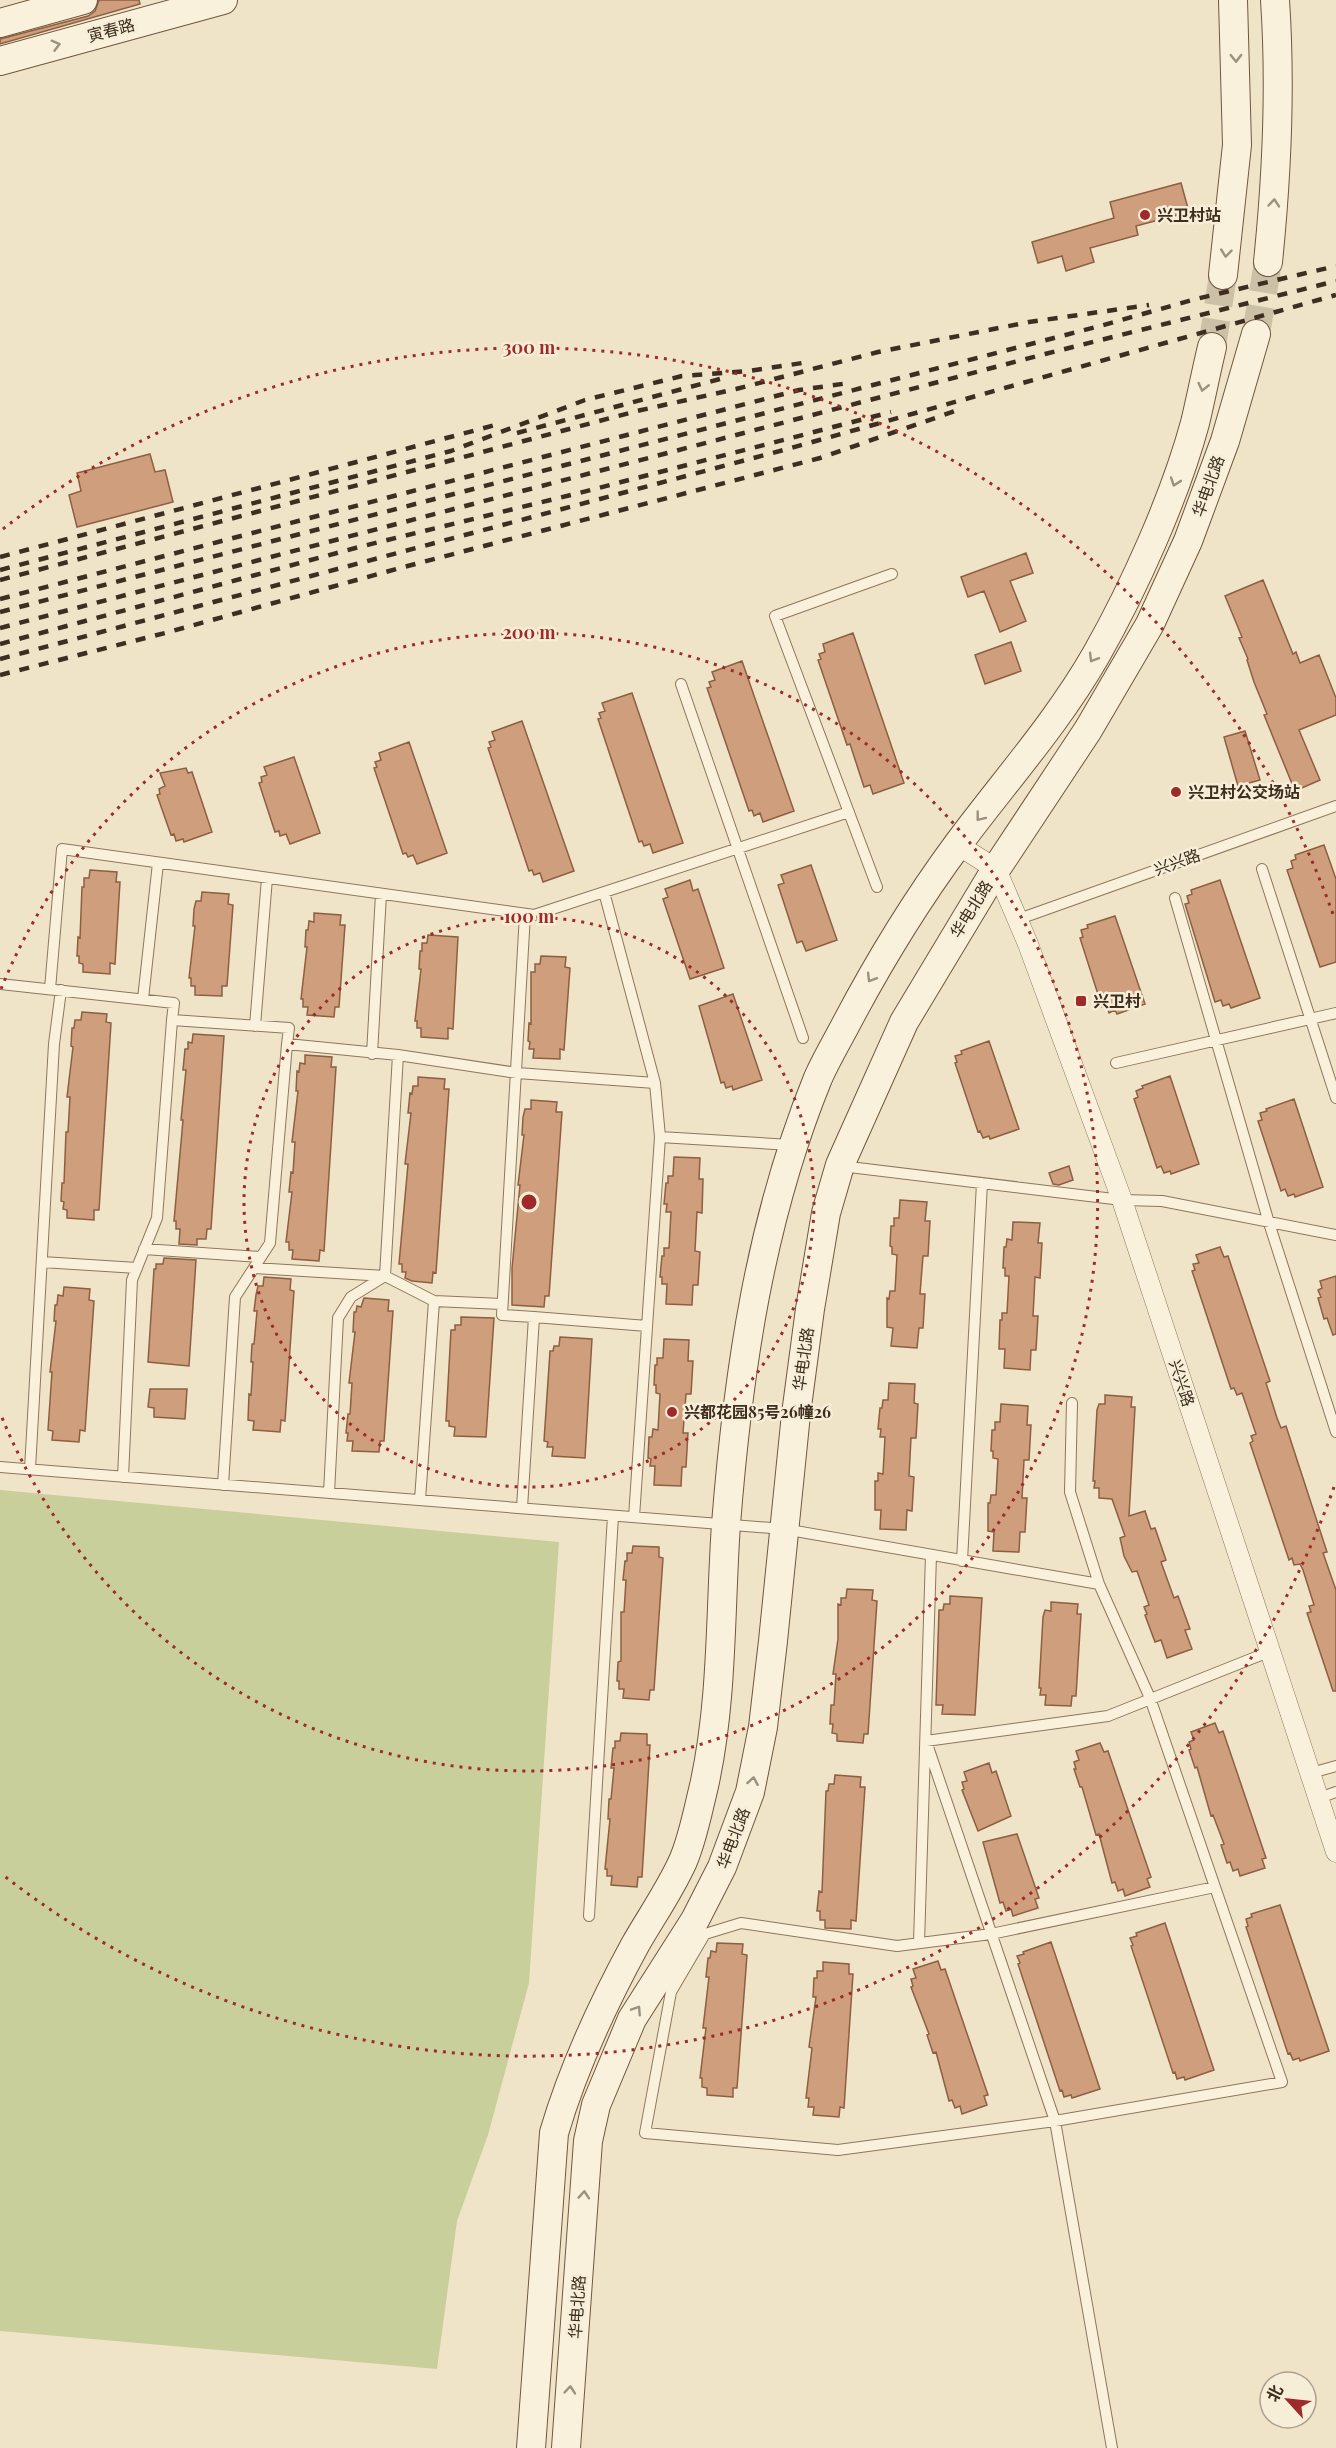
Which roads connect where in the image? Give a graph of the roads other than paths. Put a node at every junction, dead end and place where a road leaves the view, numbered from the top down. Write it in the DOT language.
graph roads {
  1 [pos="83,0"];
  2 [pos="223,0"];
  3 [pos="1233,0"];
  4 [pos="1275,0"];
  5 [pos="0,23"];
  6 [pos="0,61"];
  7 [pos="1268,262"];
  8 [pos="1223,275"];
  9 [pos="1256,334"];
  10 [pos="1212,347"];
  11 [pos="892,574"];
  12 [pos="681,684"];
  13 [pos="1336,806"];
  14 [pos="849,812"];
  15 [pos="958,845"];
  16 [pos="737,848"];
  17 [pos="158,862"];
  18 [pos="996,869"];
  19 [pos="1262,869"];
  20 [pos="267,878"];
  21 [pos="878,887"];
  22 [pos="604,892"];
  23 [pos="381,894"];
  24 [pos="1175,898"];
  25 [pos="525,914"];
  26 [pos="1019,919"];
  27 [pos="0,984"];
  28 [pos="56,990"];
  29 [pos="144,999"];
  30 [pos="1336,1013"];
  31 [pos="1310,1019"];
  32 [pos="172,1020"];
  33 [pos="255,1026"];
  34 [pos="803,1038"];
  35 [pos="1216,1040"];
  36 [pos="287,1044"];
  37 [pos="372,1054"];
  38 [pos="398,1056"];
  39 [pos="1116,1063"];
  40 [pos="517,1073"];
  41 [pos="655,1083"];
  42 [pos="1336,1098"];
  43 [pos="660,1137"];
  44 [pos="793,1145"];
  45 [pos="840,1165"];
  46 [pos="982,1183"];
  47 [pos="1122,1200"];
  48 [pos="1269,1223"];
  49 [pos="1336,1235"];
  50 [pos="144,1249"];
  51 [pos="261,1257"];
  52 [pos="42,1262"];
  53 [pos="137,1268"];
  54 [pos="254,1268"];
  55 [pos="385,1276"];
  56 [pos="434,1301"];
  57 [pos="502,1304"];
  58 [pos="534,1317"];
  59 [pos="647,1326"];
  60 [pos="1072,1403"];
  61 [pos="1336,1432"];
  62 [pos="0,1467"];
  63 [pos="30,1469"];
  64 [pos="123,1477"];
  65 [pos="224,1485"];
  66 [pos="329,1493"];
  67 [pos="420,1500"];
  68 [pos="522,1508"];
  69 [pos="613,1515"];
  70 [pos="634,1517"];
  71 [pos="726,1523"];
  72 [pos="784,1529"];
  73 [pos="931,1555"];
  74 [pos="962,1560"];
  75 [pos="1100,1584"];
  76 [pos="1271,1651"];
  77 [pos="1150,1698"];
  78 [pos="926,1741"];
  79 [pos="1336,1766"];
  80 [pos="1311,1773"];
  81 [pos="1328,1795"];
  82 [pos="1336,1852"];
  83 [pos="1215,1887"];
  84 [pos="590,1916"];
  85 [pos="991,1934"];
  86 [pos="919,1943"];
  87 [pos="1055,2121"];
  88 [pos="531,2448"];
  89 [pos="566,2448"];
  90 [pos="1112,2448"];
  1 -- 5 [label="main road"];
  6 -- 2 [label="main road, 寅春路, one-way"];
  3 -- 8 [label="main road, one-way"];
  7 -- 4 [label="main road, one-way"];
  9 -- 18 [label="main road, 华电北路"];
  10 -- 15 [label="main road, 华电北路, one-way"];
  11 -- 14 [label="lane"];
  12 -- 16 [label="lane"];
  13 -- 26 [label="lane, 兴兴路"];
  14 -- 16 [label="lane"];
  14 -- 21 [label="lane"];
  15 -- 18 [label="street"];
  15 -- 44 [label="main road, 华电北路, one-way"];
  16 -- 22 [label="lane"];
  16 -- 34 [label="lane"];
  17 -- 20 [label="lane"];
  17 -- 28 [label="lane"];
  17 -- 29 [label="lane"];
  18 -- 26 [label="street, 兴兴路"];
  18 -- 45 [label="main road, 华电北路"];
  19 -- 31 [label="lane"];
  20 -- 23 [label="lane"];
  20 -- 33 [label="lane"];
  22 -- 25 [label="lane"];
  22 -- 41 [label="lane"];
  23 -- 25 [label="lane"];
  23 -- 37 [label="lane"];
  24 -- 35 [label="lane"];
  25 -- 40 [label="lane"];
  26 -- 47 [label="street, 兴兴路"];
  27 -- 28 [label="lane"];
  28 -- 29 [label="lane"];
  28 -- 52 [label="lane"];
  29 -- 32 [label="lane"];
  30 -- 31 [label="lane"];
  31 -- 35 [label="lane"];
  31 -- 42 [label="lane"];
  32 -- 33 [label="lane"];
  32 -- 50 [label="lane"];
  33 -- 36 [label="lane"];
  35 -- 39 [label="lane"];
  35 -- 48 [label="lane"];
  36 -- 37 [label="lane"];
  36 -- 51 [label="lane"];
  37 -- 38 [label="lane"];
  38 -- 40 [label="lane"];
  38 -- 55 [label="lane"];
  40 -- 41 [label="lane"];
  40 -- 57 [label="lane"];
  41 -- 43 [label="lane"];
  43 -- 44 [label="lane"];
  43 -- 59 [label="lane"];
  44 -- 71 [label="main road, 华电北路"];
  45 -- 46 [label="lane"];
  45 -- 72 [label="main road, 华电北路"];
  46 -- 47 [label="lane"];
  46 -- 74 [label="lane"];
  47 -- 48 [label="lane"];
  47 -- 76 [label="street, 兴兴路"];
  48 -- 49 [label="lane"];
  48 -- 61 [label="lane"];
  50 -- 51 [label="lane"];
  50 -- 53 [label="lane"];
  51 -- 54 [label="lane"];
  52 -- 53 [label="lane"];
  52 -- 63 [label="lane"];
  53 -- 64 [label="lane"];
  54 -- 55 [label="lane"];
  54 -- 65 [label="lane"];
  55 -- 56 [label="lane"];
  55 -- 66 [label="lane"];
  56 -- 57 [label="lane"];
  56 -- 67 [label="lane"];
  57 -- 58 [label="lane"];
  58 -- 59 [label="lane"];
  58 -- 68 [label="lane"];
  59 -- 70 [label="lane"];
  60 -- 75 [label="lane"];
  62 -- 63 [label="lane"];
  63 -- 64 [label="lane"];
  64 -- 65 [label="lane"];
  65 -- 66 [label="lane"];
  66 -- 67 [label="lane"];
  67 -- 68 [label="lane"];
  68 -- 69 [label="lane"];
  69 -- 70 [label="lane"];
  69 -- 84 [label="lane"];
  70 -- 71 [label="lane"];
  71 -- 72 [label="lane"];
  71 -- 88 [label="main road, 华电北路"];
  72 -- 73 [label="lane"];
  89 -- 72 [label="main road, 华电北路, one-way"];
  73 -- 74 [label="lane"];
  73 -- 78 [label="lane"];
  74 -- 75 [label="lane"];
  75 -- 77 [label="lane"];
  76 -- 77 [label="lane"];
  76 -- 80 [label="street, 兴兴路"];
  77 -- 78 [label="lane"];
  77 -- 83 [label="lane"];
  78 -- 85 [label="lane"];
  78 -- 86 [label="lane"];
  79 -- 80 [label="lane"];
  80 -- 81 [label="street, 兴兴路"];
  81 -- 82 [label="street, 兴兴路"];
  83 -- 85 [label="lane"];
  83 -- 87 [label="lane"];
  85 -- 86 [label="lane"];
  85 -- 87 [label="lane"];
  86 -- 87 [label="lane"];
  87 -- 90 [label="lane"];
}
